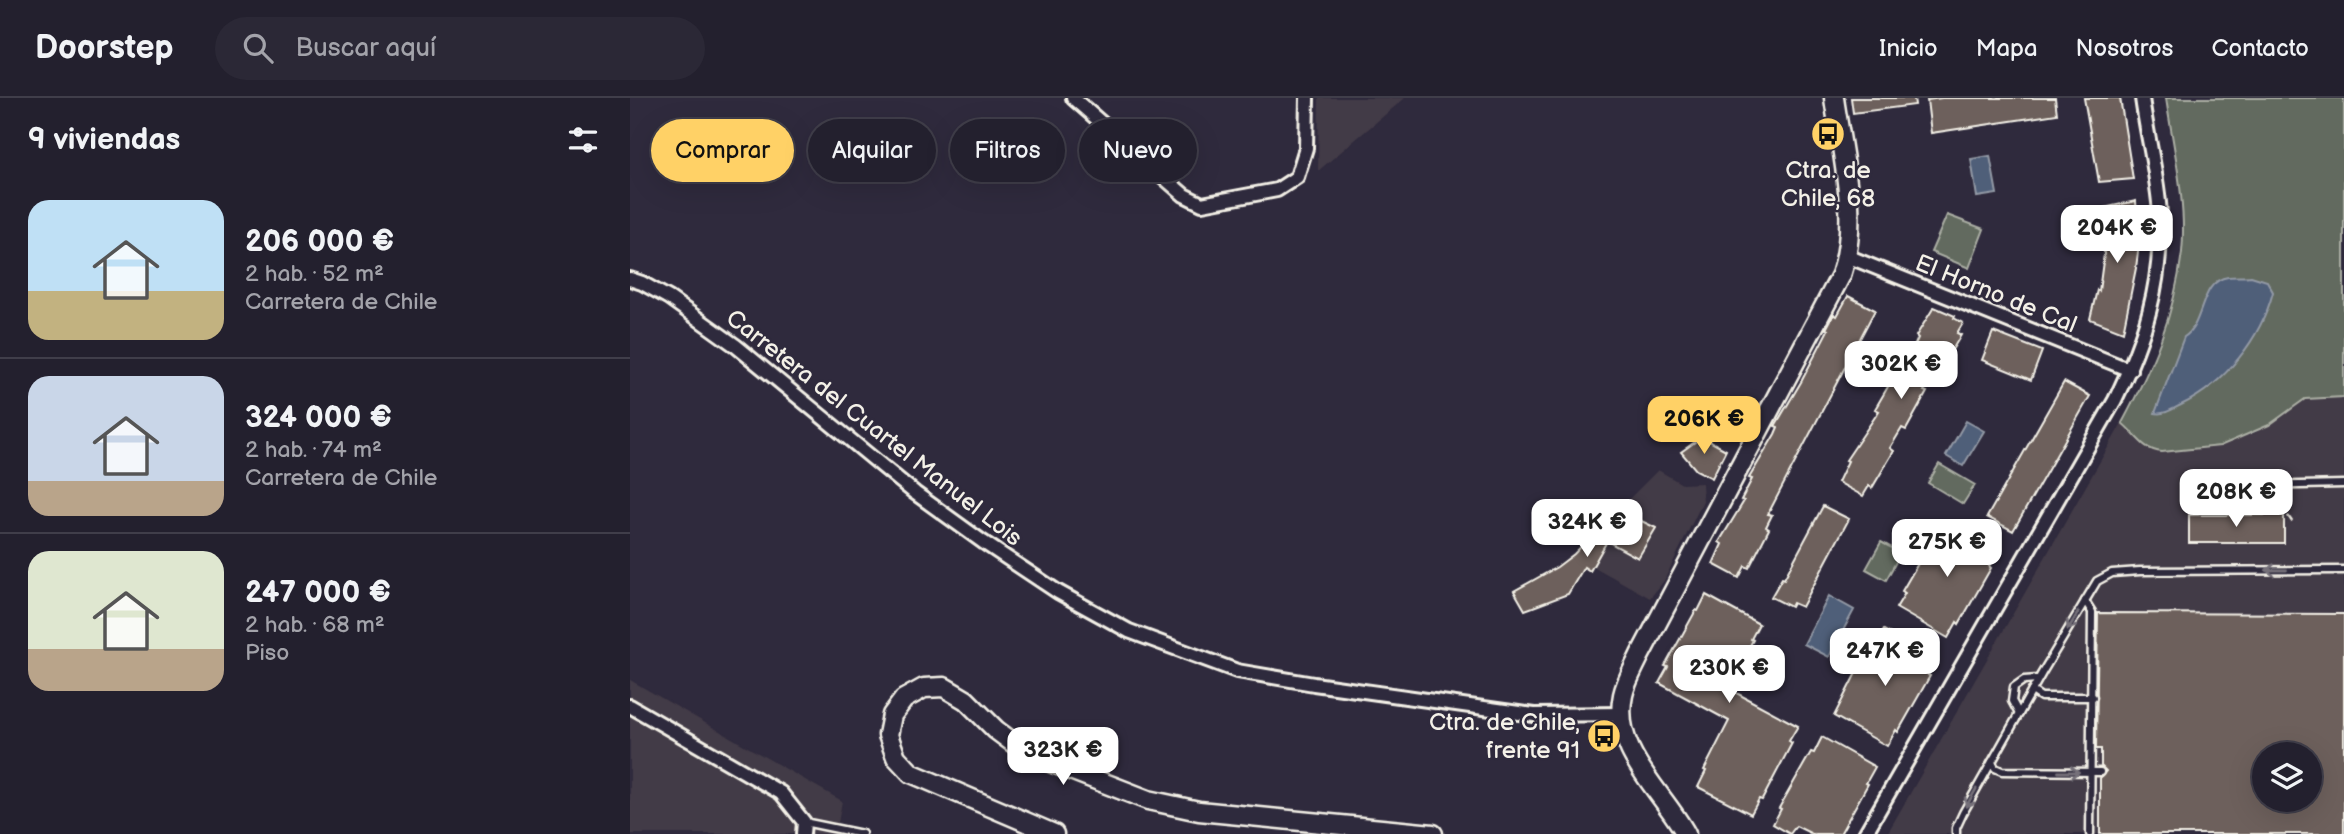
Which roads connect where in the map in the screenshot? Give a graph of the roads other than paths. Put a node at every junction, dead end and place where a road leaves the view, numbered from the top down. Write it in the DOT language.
graph roads {
  1 [pos="1073,98"];
  2 [pos="1307,98"];
  3 [pos="1834,98"];
  4 [pos="2142,98"];
  5 [pos="1847,256"];
  6 [pos="630,279"];
  7 [pos="2130,370"];
  8 [pos="2344,484"];
  9 [pos="2261,486"];
  10 [pos="2344,570"];
  11 [pos="2085,601"];
  12 [pos="2039,679"];
  13 [pos="2032,691"];
  14 [pos="2093,697"];
  15 [pos="630,706"];
  16 [pos="1622,714"];
  17 [pos="2019,714"];
  18 [pos="1993,762"];
  19 [pos="2101,772"];
  20 [pos="803,828"];
  21 [pos="862,834"];
  22 [pos="1054,834"];
  23 [pos="1433,834"];
  24 [pos="1686,834"];
  25 [pos="1865,834"];
  26 [pos="1956,834"];
  27 [pos="2090,834"];
  1 -- 2 [label="street"];
  3 -- 5 [label="street"];
  4 -- 7 [label="street"];
  5 -- 7 [label="street, El Horno de Cal"];
  5 -- 16 [label="street"];
  6 -- 16 [label="street, Carretera del Cuartel Manuel Lois"];
  7 -- 25 [label="street"];
  8 -- 9 [label="lane"];
  10 -- 11 [label="lane, one-way"];
  11 -- 12 [label="lane, one-way"];
  11 -- 27 [label="lane"];
  12 -- 13 [label="lane"];
  12 -- 17 [label="lane"];
  13 -- 14 [label="lane"];
  13 -- 17 [label="lane"];
  15 -- 20 [label="street"];
  16 -- 24 [label="street"];
  17 -- 18 [label="lane"];
  18 -- 19 [label="lane, one-way"];
  18 -- 26 [label="lane, one-way"];
  20 -- 21 [label="lane"];
  22 -- 23 [label="street"];
}
